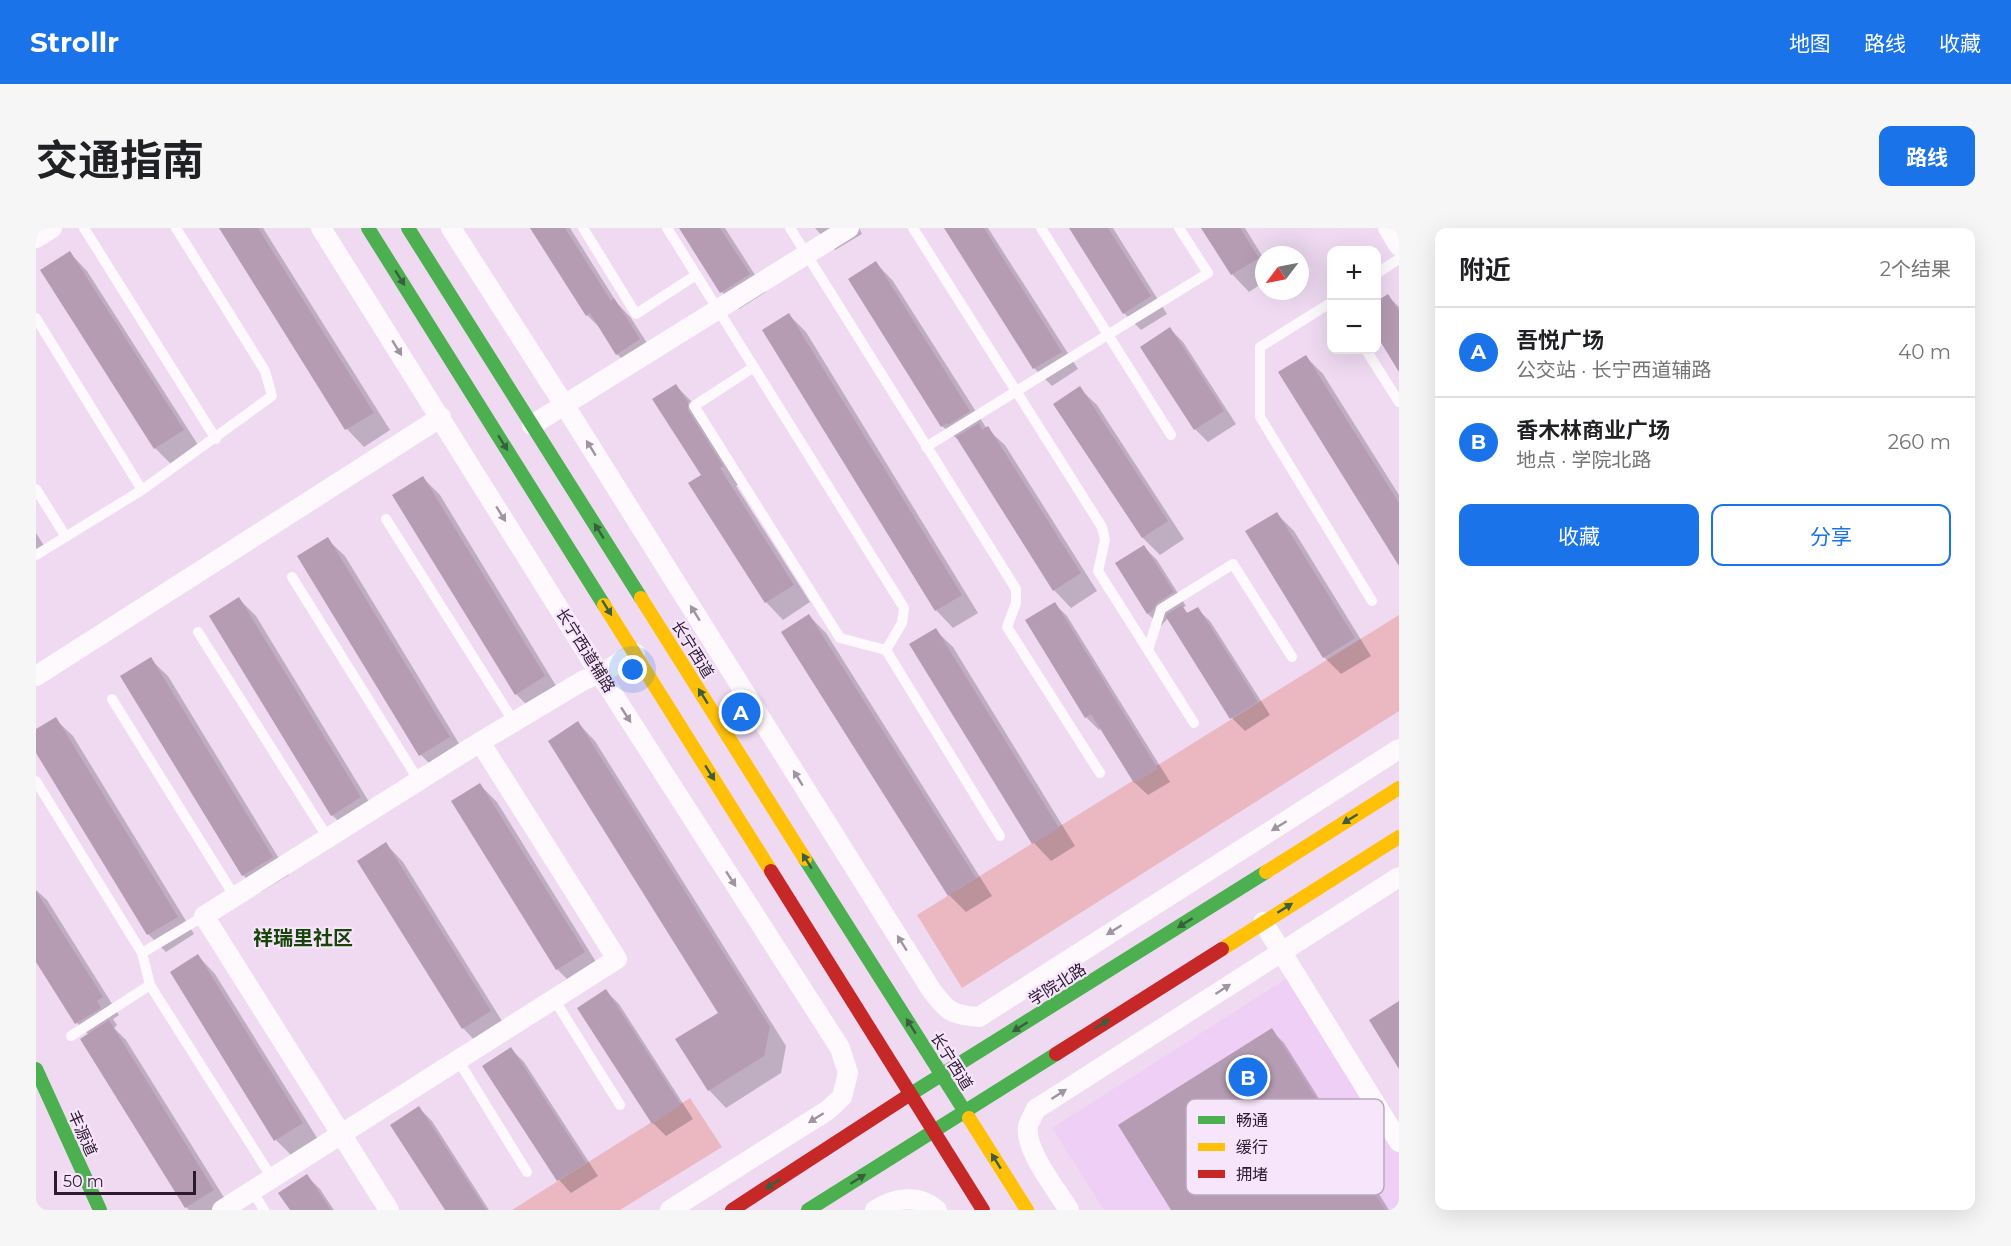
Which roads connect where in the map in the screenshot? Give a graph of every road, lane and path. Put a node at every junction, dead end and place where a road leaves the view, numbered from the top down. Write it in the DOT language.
graph roads {
  1 [pos="52,228"];
  2 [pos="84,228"];
  3 [pos="176,228"];
  4 [pos="321,228"];
  5 [pos="369,228"];
  6 [pos="408,228"];
  7 [pos="451,228"];
  8 [pos="583,228"];
  9 [pos="667,228"];
  10 [pos="790,228"];
  11 [pos="849,228"];
  12 [pos="914,228"];
  13 [pos="1041,228"];
  14 [pos="1179,228"];
  15 [pos="1388,228"];
  16 [pos="36,238"];
  17 [pos="1399,246"];
  18 [pos="806,255"];
  19 [pos="1399,259"];
  20 [pos="1381,271"];
  21 [pos="696,275"];
  22 [pos="1327,306"];
  23 [pos="718,310"];
  24 [pos="36,318"];
  25 [pos="1108,335"];
  26 [pos="1369,354"];
  27 [pos="754,367"];
  28 [pos="1016,392"];
  29 [pos="1399,402"];
  30 [pos="565,406"];
  31 [pos="441,417"];
  32 [pos="532,425"];
  33 [pos="1171,435"];
  34 [pos="216,439"];
  35 [pos="926,447"];
  36 [pos="36,489"];
  37 [pos="142,490"];
  38 [pos="386,519"];
  39 [pos="66,537"];
  40 [pos="36,555"];
  41 [pos="292,577"];
  42 [pos="1372,601"];
  43 [pos="198,632"];
  44 [pos="886,650"];
  45 [pos="1148,650"];
  46 [pos="635,652"];
  47 [pos="1293,657"];
  48 [pos="600,674"];
  49 [pos="36,676"];
  50 [pos="112,699"];
  51 [pos="514,722"];
  52 [pos="1194,723"];
  53 [pos="480,742"];
  54 [pos="1399,749"];
  55 [pos="1100,773"];
  56 [pos="36,781"];
  57 [pos="419,781"];
  58 [pos="1399,788"];
  59 [pos="1000,836"];
  60 [pos="1399,837"];
  61 [pos="328,838"];
  62 [pos="1399,877"];
  63 [pos="235,897"];
  64 [pos="204,916"];
  65 [pos="1263,922"];
  66 [pos="1281,951"];
  67 [pos="142,952"];
  68 [pos="150,985"];
  69 [pos="554,999"];
  70 [pos="71,1036"];
  71 [pos="458,1060"];
  72 [pos="36,1069"];
  73 [pos="942,1076"];
  74 [pos="910,1095"];
  75 [pos="1372,1099"];
  76 [pos="620,1105"];
  77 [pos="964,1111"];
  78 [pos="1384,1118"];
  79 [pos="933,1131"];
  80 [pos="341,1134"];
  81 [pos="1399,1142"];
  82 [pos="527,1172"];
  83 [pos="272,1178"];
  84 [pos="252,1190"];
  85 [pos="932,1206"];
  86 [pos="100,1210"];
  87 [pos="222,1210"];
  88 [pos="264,1210"];
  89 [pos="389,1210"];
  90 [pos="670,1210"];
  91 [pos="732,1210"];
  92 [pos="808,1210"];
  93 [pos="875,1210"];
  94 [pos="983,1210"];
  95 [pos="1027,1210"];
  96 [pos="1070,1210"];
  1 -- 16 [label="street"];
  2 -- 34 [label="lane"];
  3 -- 34 [label="lane"];
  4 -- 31 [label="street, 长宁西道辅路, one-way"];
  5 -- 46 [label="main road, one-way"];
  6 -- 32 [label="main road, 长宁西道"];
  7 -- 30 [label="street"];
  8 -- 21 [label="lane"];
  9 -- 21 [label="lane"];
  10 -- 18 [label="lane"];
  11 -- 18 [label="street"];
  12 -- 28 [label="lane"];
  13 -- 25 [label="lane"];
  14 -- 25 [label="lane"];
  15 -- 17 [label="street"];
  18 -- 23 [label="street"];
  18 -- 35 [label="lane"];
  19 -- 20 [label="lane"];
  21 -- 23 [label="lane"];
  22 -- 42 [label="lane"];
  23 -- 27 [label="lane"];
  23 -- 30 [label="street"];
  24 -- 37 [label="lane"];
  25 -- 28 [label="lane"];
  25 -- 33 [label="lane"];
  26 -- 29 [label="lane"];
  27 -- 44 [label="lane"];
  27 -- 44 [label="lane"];
  28 -- 35 [label="lane"];
  28 -- 45 [label="lane"];
  30 -- 32 [label="street"];
  54 -- 30 [label="street, one-way"];
  31 -- 48 [label="street, 长宁西道辅路, one-way"];
  31 -- 49 [label="street"];
  73 -- 32 [label="main road, 长宁西道, one-way"];
  34 -- 37 [label="lane"];
  35 -- 55 [label="lane"];
  36 -- 39 [label="lane"];
  37 -- 39 [label="lane"];
  38 -- 51 [label="lane"];
  39 -- 40 [label="lane"];
  41 -- 57 [label="lane"];
  43 -- 61 [label="lane"];
  44 -- 59 [label="lane"];
  45 -- 47 [label="lane"];
  45 -- 52 [label="lane"];
  46 -- 48 [label="street"];
  46 -- 74 [label="main road, one-way"];
  48 -- 51 [label="street"];
  48 -- 90 [label="street, 长宁西道辅路, one-way"];
  50 -- 63 [label="lane"];
  51 -- 53 [label="street"];
  53 -- 57 [label="street"];
  53 -- 69 [label="street"];
  56 -- 67 [label="lane"];
  57 -- 61 [label="street"];
  58 -- 73 [label="main road, 学院北路, one-way"];
  65 -- 60 [label="main road, one-way"];
  61 -- 63 [label="street"];
  62 -- 66 [label="street"];
  63 -- 64 [label="street"];
  64 -- 67 [label="lane"];
  64 -- 80 [label="street"];
  65 -- 66 [label="street"];
  77 -- 65 [label="main road, one-way"];
  66 -- 75 [label="street"];
  96 -- 66 [label="street, one-way"];
  67 -- 68 [label="lane"];
  68 -- 70 [label="lane"];
  68 -- 83 [label="lane"];
  69 -- 71 [label="street"];
  69 -- 76 [label="lane"];
  71 -- 80 [label="street"];
  71 -- 82 [label="lane"];
  72 -- 86 [label="main road, 丰源道"];
  73 -- 74 [label="main road, 学院北路"];
  73 -- 77 [label="main road, 长宁西道"];
  74 -- 79 [label="main road"];
  74 -- 91 [label="main road, 学院北路, one-way"];
  77 -- 79 [label="main road"];
  95 -- 77 [label="main road, 长宁西道, one-way"];
  78 -- 81 [label="street"];
  92 -- 79 [label="main road, one-way"];
  79 -- 94 [label="main road"];
  80 -- 83 [label="street"];
  80 -- 89 [label="street"];
  83 -- 84 [label="street"];
  84 -- 87 [label="street"];
  84 -- 88 [label="lane"];
  85 -- 93 [label="street"];
}
